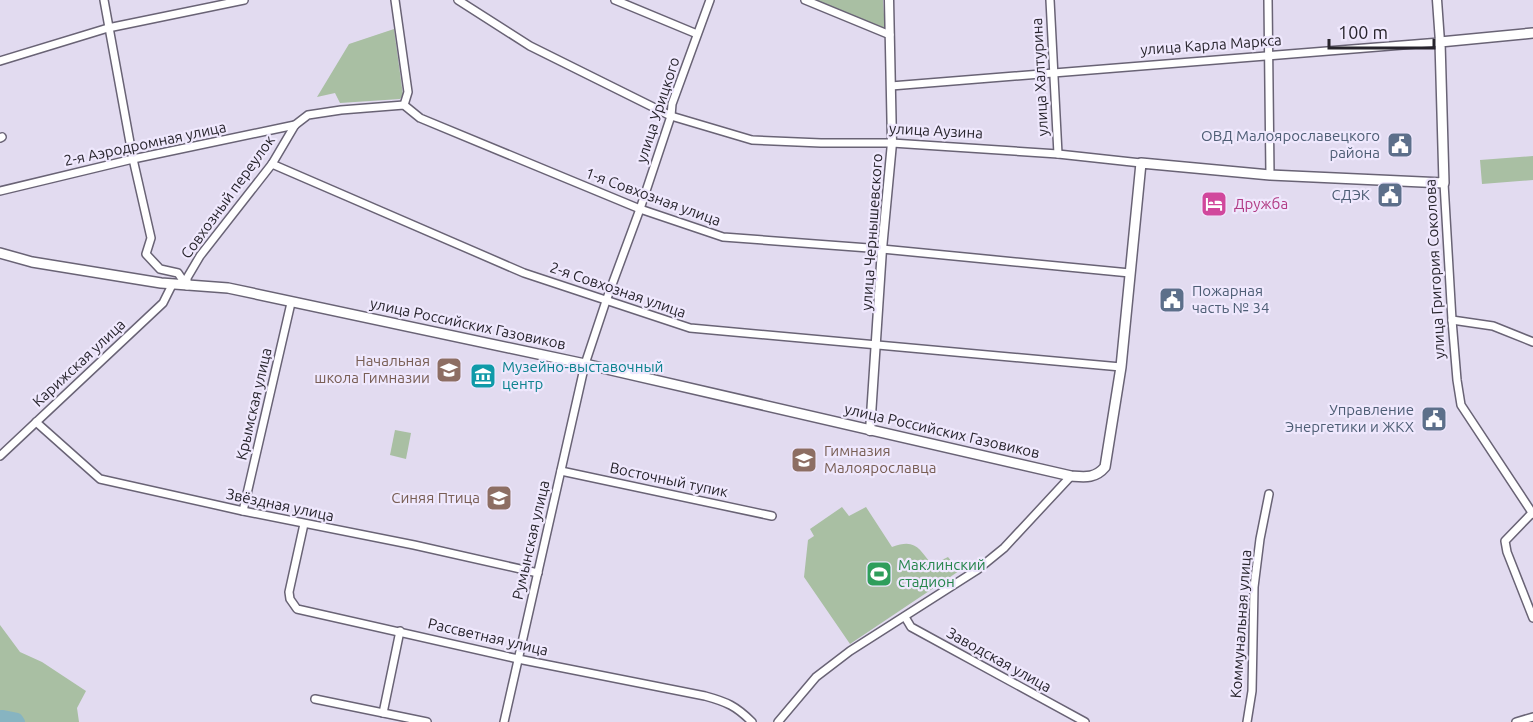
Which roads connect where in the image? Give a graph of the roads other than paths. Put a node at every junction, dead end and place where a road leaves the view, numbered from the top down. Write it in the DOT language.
graph roads {
  1 [pos="104,0"];
  2 [pos="244,0"];
  3 [pos="395,0"];
  4 [pos="458,0"];
  5 [pos="615,0"];
  6 [pos="710,0"];
  7 [pos="805,0"];
  8 [pos="889,0"];
  9 [pos="1050,0"];
  10 [pos="1268,0"];
  11 [pos="1437,0"];
  12 [pos="108,28"];
  13 [pos="1533,33"];
  14 [pos="697,34"];
  15 [pos="890,35"];
  16 [pos="1440,42"];
  17 [pos="1268,56"];
  18 [pos="0,60"];
  19 [pos="1053,72"];
  20 [pos="891,86"];
  21 [pos="404,105"];
  22 [pos="671,116"];
  23 [pos="295,125"];
  24 [pos="892,143"];
  25 [pos="1058,154"];
  26 [pos="133,159"];
  27 [pos="1141,163"];
  28 [pos="272,164"];
  29 [pos="1270,176"];
  30 [pos="1444,183"];
  31 [pos="0,191"];
  32 [pos="640,209"];
  33 [pos="882,249"];
  34 [pos="0,254"];
  35 [pos="1130,273"];
  36 [pos="172,285"];
  37 [pos="187,286"];
  38 [pos="606,301"];
  39 [pos="291,303"];
  40 [pos="1452,320"];
  41 [pos="1533,342"];
  42 [pos="877,344"];
  43 [pos="585,364"];
  44 [pos="1121,367"];
  45 [pos="36,422"];
  46 [pos="870,431"];
  47 [pos="0,456"];
  48 [pos="561,471"];
  49 [pos="1071,476"];
  50 [pos="1269,494"];
  51 [pos="243,511"];
  52 [pos="1533,513"];
  53 [pos="772,516"];
  54 [pos="304,524"];
  55 [pos="538,573"];
  56 [pos="905,617"];
  57 [pos="1533,618"];
  58 [pos="400,631"];
  59 [pos="518,658"];
  60 [pos="315,699"];
  61 [pos="383,713"];
  62 [pos="1533,717"];
  63 [pos="427,722"];
  64 [pos="504,722"];
  65 [pos="752,722"];
  66 [pos="778,722"];
  67 [pos="1085,722"];
  68 [pos="1247,722"];
  69 [pos="1516,722"];
  1 -- 12 [label="street"];
  2 -- 12 [label="street"];
  3 -- 21 [label="street"];
  4 -- 22 [label="street, улица Аузина"];
  5 -- 14 [label="street"];
  6 -- 14 [label="street, улица Урицкого"];
  7 -- 15 [label="street"];
  8 -- 15 [label="street, улица Чернышевского"];
  9 -- 19 [label="street, улица Халтурина"];
  10 -- 17 [label="street"];
  11 -- 16 [label="street, улица Григория Соколова"];
  12 -- 18 [label="street"];
  12 -- 26 [label="street"];
  13 -- 16 [label="main road, улица Карла Маркса"];
  14 -- 22 [label="street, улица Урицкого"];
  15 -- 20 [label="street, улица Чернышевского"];
  16 -- 17 [label="street, улица Карла Маркса"];
  16 -- 30 [label="main road, улица Григория Соколова"];
  17 -- 19 [label="street, улица Карла Маркса"];
  17 -- 29 [label="street"];
  19 -- 20 [label="street, улица Карла Маркса"];
  19 -- 25 [label="street, улица Халтурина"];
  20 -- 24 [label="street, улица Чернышевского"];
  21 -- 23 [label="street"];
  21 -- 32 [label="street, 1-я Совхозная улица"];
  22 -- 24 [label="street, улица Аузина"];
  22 -- 32 [label="street, улица Урицкого"];
  23 -- 26 [label="street, 2-я Аэродромная улица"];
  23 -- 28 [label="street, Совхозный переулок"];
  24 -- 25 [label="street, улица Аузина"];
  24 -- 33 [label="street, улица Чернышевского"];
  25 -- 27 [label="street, улица Аузина"];
  26 -- 31 [label="street, 2-я Аэродромная улица"];
  26 -- 37 [label="street"];
  27 -- 29 [label="main road, улица Аузина"];
  27 -- 35 [label="main road"];
  28 -- 37 [label="street, Совхозный переулок"];
  28 -- 38 [label="street, 2-я Совхозная улица"];
  29 -- 30 [label="main road, улица Аузина"];
  30 -- 40 [label="street, улица Григория Соколова"];
  32 -- 33 [label="street, 1-я Совхозная улица"];
  32 -- 38 [label="street, улица Урицкого"];
  33 -- 35 [label="street, 1-я Совхозная улица"];
  33 -- 42 [label="street, улица Чернышевского"];
  34 -- 36 [label="main road, улица Российских Газовиков"];
  35 -- 44 [label="main road"];
  36 -- 37 [label="main road, улица Российских Газовиков"];
  36 -- 45 [label="street, Карижская улица"];
  37 -- 39 [label="main road, улица Российских Газовиков"];
  38 -- 42 [label="street, 2-я Совхозная улица"];
  38 -- 43 [label="street, улица Урицкого"];
  39 -- 43 [label="main road, улица Российских Газовиков"];
  39 -- 51 [label="street, Крымская улица"];
  40 -- 41 [label="street"];
  40 -- 52 [label="street, улица Григория Соколова"];
  42 -- 44 [label="street, 2-я Совхозная улица"];
  42 -- 46 [label="street, улица Чернышевского"];
  43 -- 46 [label="main road, улица Российских Газовиков"];
  43 -- 48 [label="street, Румынская улица"];
  44 -- 49 [label="main road, улица Российских Газовиков"];
  45 -- 47 [label="street, Карижская улица"];
  45 -- 51 [label="street, Звёздная улица"];
  46 -- 49 [label="main road, улица Российских Газовиков"];
  48 -- 53 [label="street, Восточный тупик"];
  48 -- 55 [label="street, Румынская улица"];
  49 -- 56 [label="street"];
  50 -- 68 [label="street, Коммунальная улица"];
  51 -- 54 [label="street, Звёздная улица"];
  52 -- 57 [label="street"];
  54 -- 55 [label="street, Звёздная улица"];
  54 -- 58 [label="street, Рассветная улица"];
  55 -- 59 [label="street, Румынская улица"];
  56 -- 66 [label="street"];
  56 -- 67 [label="street, Заводская улица"];
  58 -- 59 [label="street, Рассветная улица"];
  58 -- 61 [label="street"];
  59 -- 64 [label="street, Румынская улица"];
  59 -- 65 [label="street, Рассветная улица"];
  60 -- 61 [label="street"];
  61 -- 63 [label="street"];
  62 -- 69 [label="street"];
}
